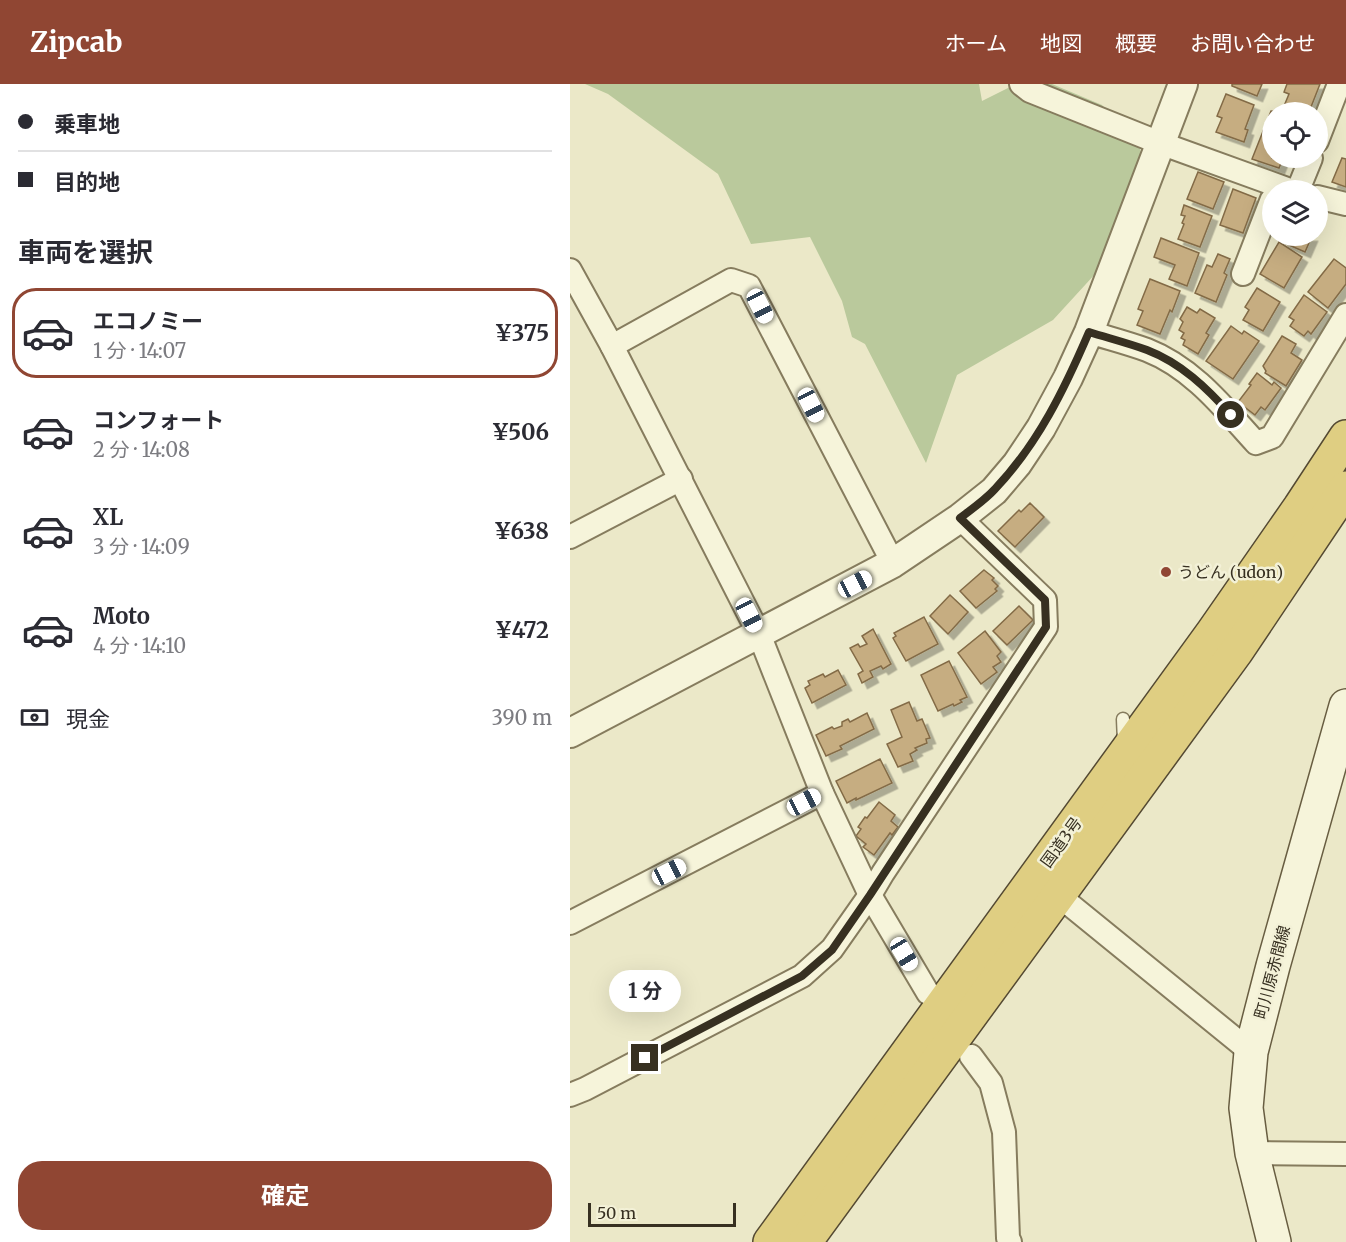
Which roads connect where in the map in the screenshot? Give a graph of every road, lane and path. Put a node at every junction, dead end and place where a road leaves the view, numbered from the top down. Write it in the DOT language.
graph roads {
  1 [pos="1021,84"];
  2 [pos="1183,84"];
  3 [pos="1339,84"];
  4 [pos="1328,112"];
  5 [pos="1160,142"];
  6 [pos="1302,168"];
  7 [pos="1292,180"];
  8 [pos="1262,183"];
  9 [pos="1328,200"];
  10 [pos="1346,204"];
  11 [pos="1262,234"];
  12 [pos="570,270"];
  13 [pos="1243,274"];
  14 [pos="1346,315"];
  15 [pos="1089,332"];
  16 [pos="612,346"];
  17 [pos="1346,437"];
  18 [pos="681,479"];
  19 [pos="1346,489"];
  20 [pos="960,518"];
  21 [pos="570,537"];
  22 [pos="893,563"];
  23 [pos="759,634"];
  24 [pos="1346,706"];
  25 [pos="1123,719"];
  26 [pos="570,733"];
  27 [pos="1124,755"];
  28 [pos="822,793"];
  29 [pos="870,895"];
  30 [pos="1058,895"];
  31 [pos="570,923"];
  32 [pos="928,993"];
  33 [pos="1251,1052"];
  34 [pos="971,1056"];
  35 [pos="570,1095"];
  36 [pos="1252,1153"];
  37 [pos="1346,1154"];
  38 [pos="770,1242"];
  39 [pos="805,1242"];
  40 [pos="1010,1242"];
  41 [pos="1274,1242"];
  1 -- 5 [label="street"];
  2 -- 5 [label="street"];
  3 -- 4 [label="street"];
  5 -- 8 [label="street"];
  5 -- 15 [label="street"];
  6 -- 7 [label="street"];
  9 -- 10 [label="street"];
  11 -- 13 [label="street"];
  12 -- 16 [label="street"];
  14 -- 15 [label="street"];
  15 -- 20 [label="street"];
  16 -- 18 [label="street"];
  16 -- 22 [label="street"];
  17 -- 27 [label="highway, 国道3号"];
  18 -- 21 [label="street"];
  18 -- 23 [label="street"];
  19 -- 30 [label="highway, 国道3号"];
  20 -- 22 [label="street"];
  20 -- 29 [label="street"];
  22 -- 23 [label="street"];
  23 -- 26 [label="street"];
  23 -- 28 [label="street"];
  24 -- 33 [label="main road, 町川原赤間線"];
  25 -- 27 [label="lane"];
  27 -- 38 [label="highway, 国道3号"];
  28 -- 29 [label="street"];
  28 -- 31 [label="street"];
  29 -- 32 [label="street"];
  29 -- 35 [label="street"];
  30 -- 33 [label="street"];
  30 -- 39 [label="highway, 国道3号"];
  33 -- 36 [label="main road, 町川原赤間線"];
  34 -- 40 [label="street"];
  36 -- 37 [label="street"];
  36 -- 41 [label="main road, 町川原赤間線"];
}
